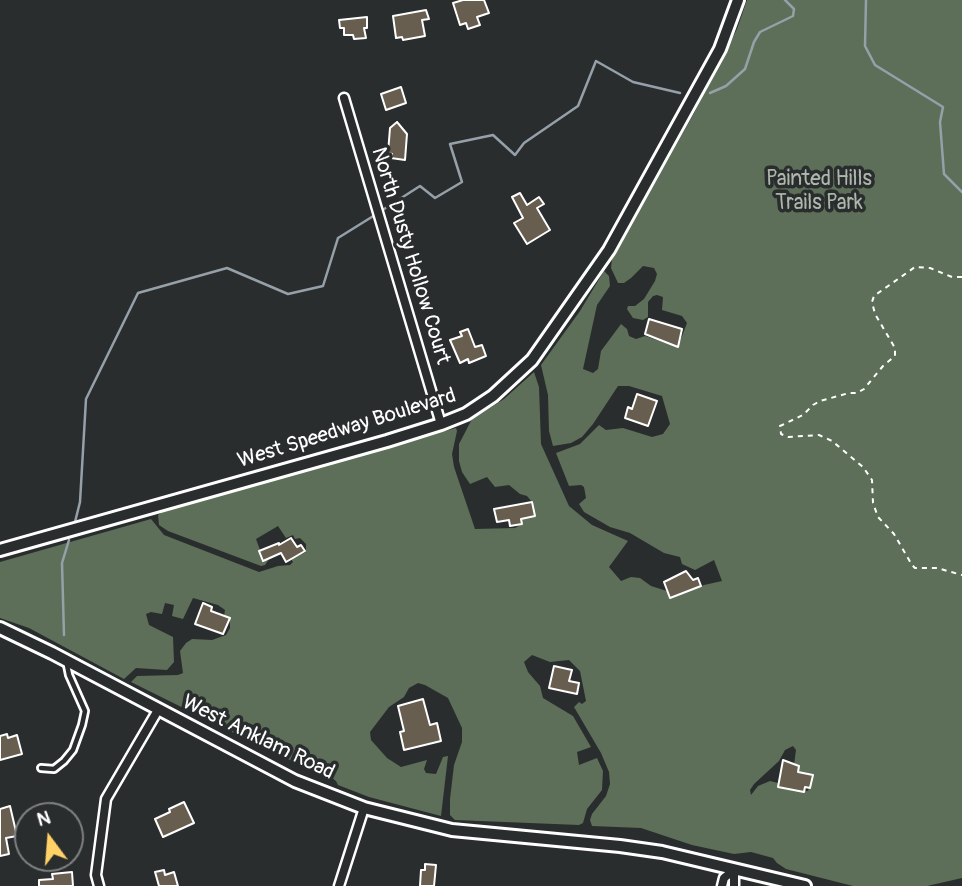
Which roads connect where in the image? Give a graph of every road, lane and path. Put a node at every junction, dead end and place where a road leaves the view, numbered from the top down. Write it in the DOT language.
graph roads {
  1 [pos="738,0"];
  2 [pos="344,98"];
  3 [pos="962,277"];
  4 [pos="441,424"];
  5 [pos="0,550"];
  6 [pos="962,575"];
  7 [pos="0,628"];
  8 [pos="67,660"];
  9 [pos="158,710"];
  10 [pos="41,768"];
  11 [pos="365,808"];
  12 [pos="734,870"];
  13 [pos="99,886"];
  14 [pos="339,886"];
  15 [pos="722,886"];
  16 [pos="734,886"];
  17 [pos="805,886"];
  1 -- 4 [label="main road, West Speedway Boulevard"];
  2 -- 4 [label="street, North Dusty Hollow Court"];
  3 -- 6 [label="path"];
  4 -- 5 [label="main road, West Speedway Boulevard"];
  7 -- 8 [label="main road, West Anklam Road"];
  8 -- 9 [label="main road, West Anklam Road"];
  8 -- 10 [label="lane"];
  9 -- 11 [label="main road, West Anklam Road"];
  9 -- 13 [label="street"];
  11 -- 12 [label="main road, West Anklam Road"];
  11 -- 14 [label="street"];
  12 -- 15 [label="street"];
  12 -- 16 [label="street"];
  12 -- 17 [label="main road, West Anklam Road"];
}
